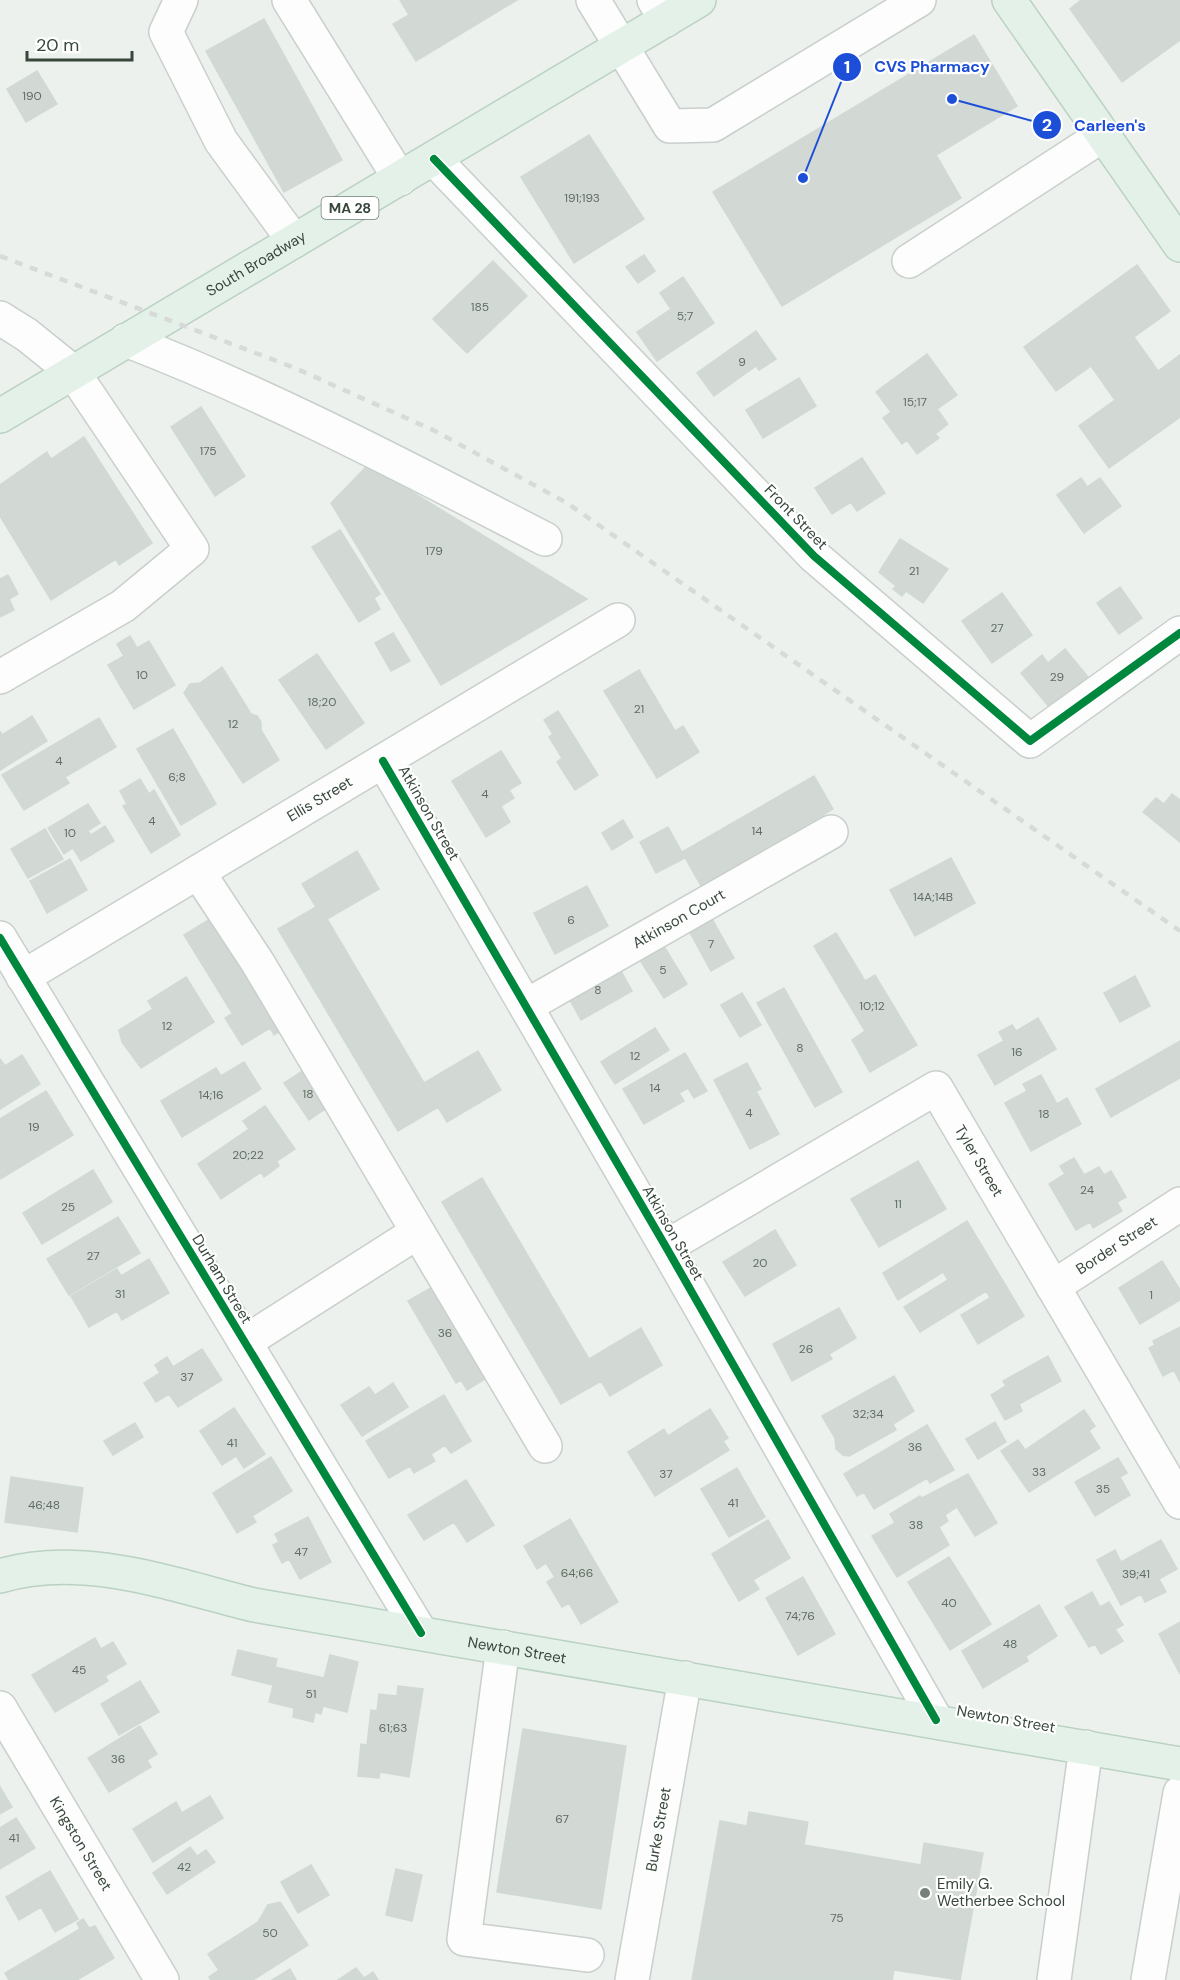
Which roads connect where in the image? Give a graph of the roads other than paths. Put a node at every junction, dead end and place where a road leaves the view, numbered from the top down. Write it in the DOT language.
graph roads {
  1 [pos="181,0"];
  2 [pos="289,0"];
  3 [pos="592,0"];
  4 [pos="699,0"];
  5 [pos="919,0"];
  6 [pos="1009,0"];
  7 [pos="660,10"];
  8 [pos="620,48"];
  9 [pos="1102,135"];
  10 [pos="434,159"];
  11 [pos="400,179"];
  12 [pos="294,241"];
  13 [pos="1180,245"];
  14 [pos="909,261"];
  15 [pos="0,318"];
  16 [pos="126,340"];
  17 [pos="73,372"];
  18 [pos="0,416"];
  19 [pos="545,539"];
  20 [pos="618,620"];
  21 [pos="1180,633"];
  22 [pos="0,677"];
  23 [pos="383,761"];
  24 [pos="831,832"];
  25 [pos="198,872"];
  26 [pos="0,938"];
  27 [pos="23,977"];
  28 [pos="526,1006"];
  29 [pos="1180,1204"];
  30 [pos="416,1233"];
  31 [pos="666,1247"];
  32 [pos="1053,1287"];
  33 [pos="245,1342"];
  34 [pos="545,1446"];
  35 [pos="1180,1502"];
  36 [pos="0,1576"];
  37 [pos="421,1633"];
  38 [pos="503,1647"];
  39 [pos="685,1678"];
  40 [pos="0,1708"];
  41 [pos="936,1720"];
  42 [pos="1086,1747"];
  43 [pos="1180,1764"];
  44 [pos="1180,1793"];
  45 [pos="587,1955"];
  46 [pos="162,1980"];
  47 [pos="632,1980"];
  48 [pos="1054,1980"];
  49 [pos="1148,1980"];
  1 -- 12 [label="street"];
  2 -- 11 [label="street"];
  3 -- 8 [label="street"];
  4 -- 7 [label="main road, South Broadway / MA 28"];
  5 -- 8 [label="street"];
  6 -- 9 [label="main road"];
  7 -- 8 [label="main road, South Broadway / MA 28"];
  8 -- 10 [label="main road, South Broadway / MA 28"];
  9 -- 13 [label="main road"];
  9 -- 14 [label="street"];
  10 -- 11 [label="main road, South Broadway / MA 28"];
  10 -- 21 [label="street, Front Street"];
  11 -- 12 [label="main road, South Broadway / MA 28"];
  12 -- 16 [label="main road, South Broadway / MA 28"];
  15 -- 17 [label="street"];
  16 -- 17 [label="main road, South Broadway / MA 28"];
  16 -- 19 [label="street"];
  17 -- 18 [label="main road, South Broadway / MA 28"];
  17 -- 22 [label="street"];
  20 -- 23 [label="street, Ellis Street"];
  23 -- 25 [label="street, Ellis Street"];
  23 -- 28 [label="street, Atkinson Street"];
  24 -- 28 [label="street, Atkinson Court"];
  25 -- 27 [label="street, Ellis Street"];
  25 -- 30 [label="street"];
  26 -- 27 [label="street, Durham Street"];
  27 -- 33 [label="street, Durham Street"];
  28 -- 31 [label="street, Atkinson Street"];
  29 -- 32 [label="street, Border Street"];
  30 -- 33 [label="street"];
  30 -- 34 [label="street"];
  31 -- 32 [label="street, Tyler Street"];
  31 -- 41 [label="street, Atkinson Street"];
  32 -- 35 [label="street, Tyler Street"];
  33 -- 37 [label="street, Durham Street"];
  36 -- 37 [label="main road, Newton Street"];
  37 -- 38 [label="main road, Newton Street"];
  38 -- 39 [label="main road, Newton Street"];
  38 -- 45 [label="street"];
  39 -- 41 [label="main road, Newton Street"];
  39 -- 47 [label="street, Burke Street"];
  40 -- 46 [label="street, Kingston Street"];
  41 -- 42 [label="main road, Newton Street"];
  42 -- 43 [label="main road, Newton Street"];
  42 -- 48 [label="street"];
  44 -- 49 [label="street"];
}
